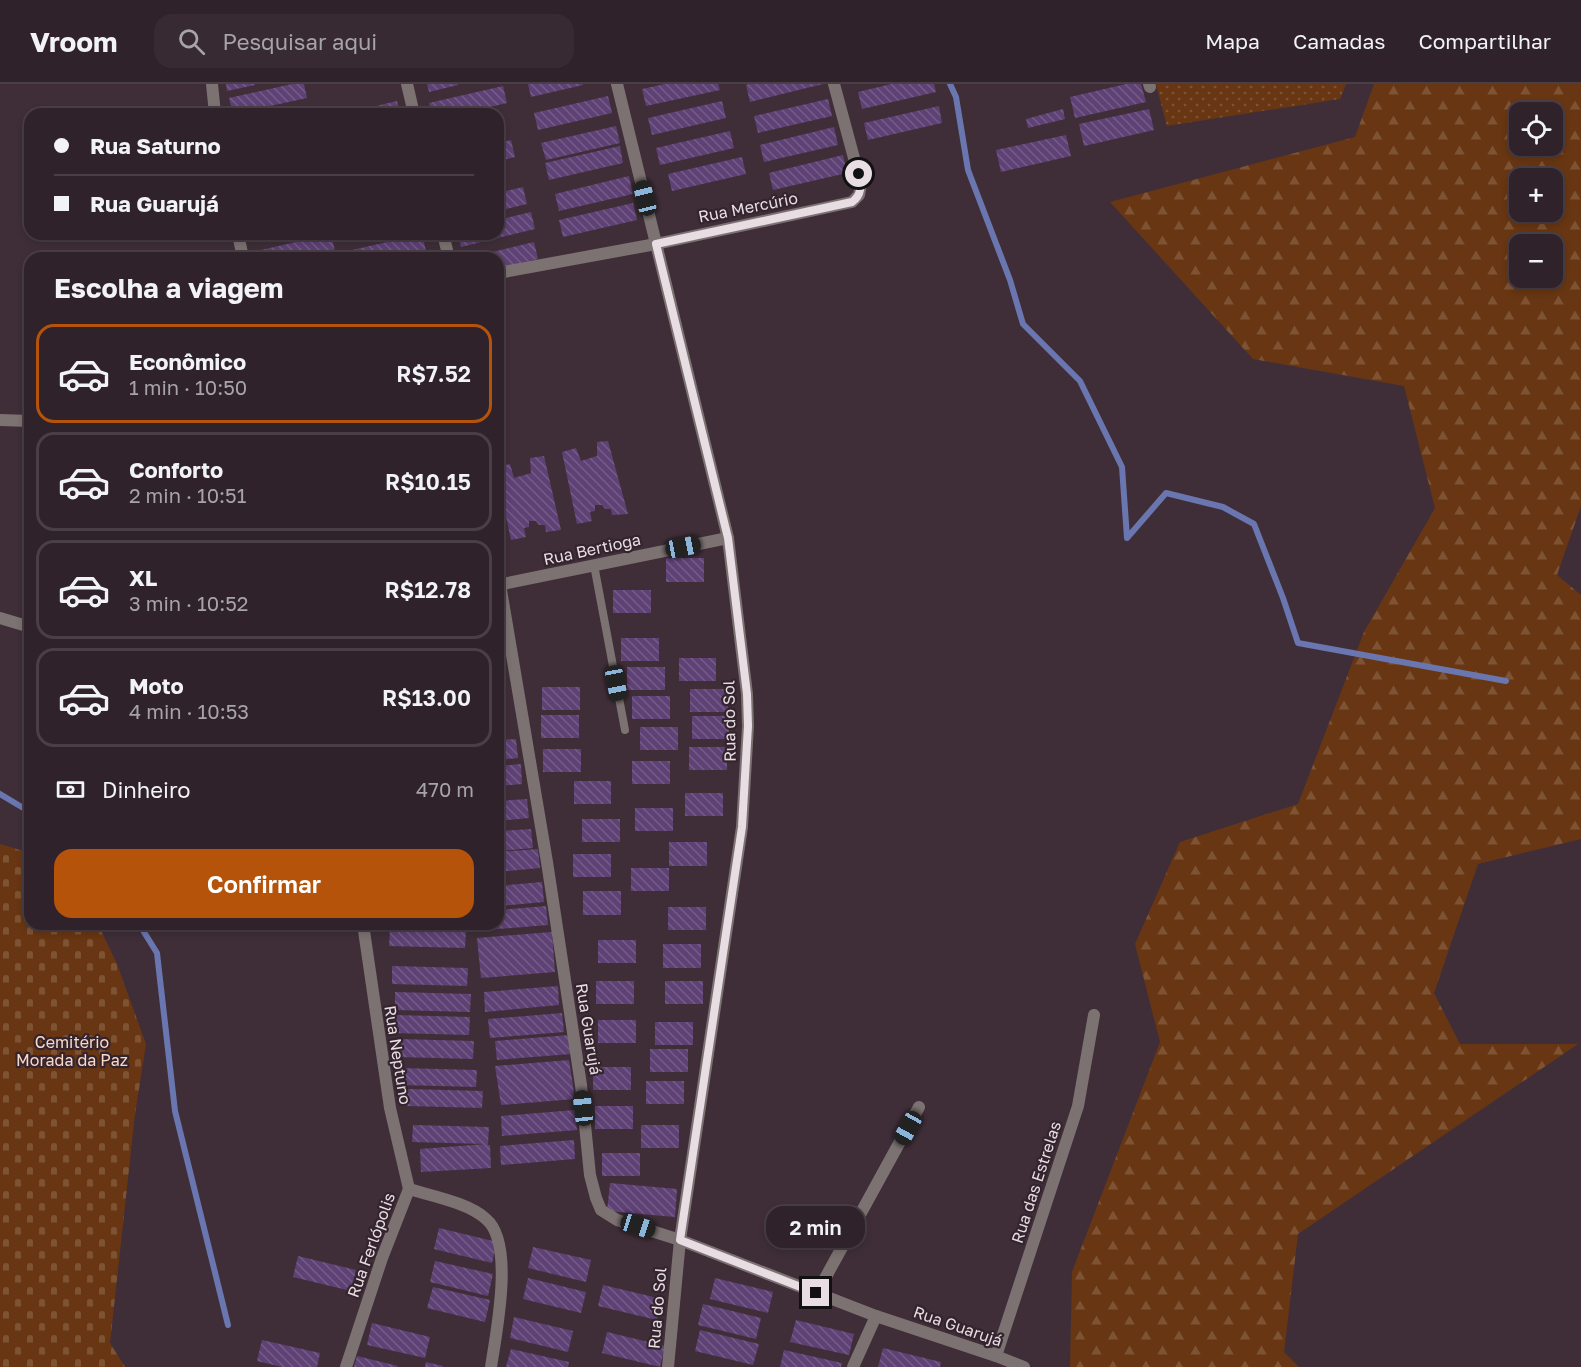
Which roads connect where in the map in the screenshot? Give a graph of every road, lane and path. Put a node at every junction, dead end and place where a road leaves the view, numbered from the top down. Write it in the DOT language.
graph roads {
  1 [pos="212,84"];
  2 [pos="407,84"];
  3 [pos="617,84"];
  4 [pos="834,84"];
  5 [pos="214,108"];
  6 [pos="413,108"];
  7 [pos="656,244"];
  8 [pos="504,272"];
  9 [pos="0,420"];
  10 [pos="24,421"];
  11 [pos="728,538"];
  12 [pos="594,565"];
  13 [pos="504,584"];
  14 [pos="504,614"];
  15 [pos="0,618"];
  16 [pos="24,625"];
  17 [pos="625,730"];
  18 [pos="364,930"];
  19 [pos="1094,1015"];
  20 [pos="919,1107"];
  21 [pos="409,1189"];
  22 [pos="680,1240"];
  23 [pos="816,1293"];
  24 [pos="876,1316"];
  25 [pos="996,1356"];
  26 [pos="346,1367"];
  27 [pos="491,1367"];
  28 [pos="668,1367"];
  29 [pos="853,1367"];
  30 [pos="1024,1367"];
  1 -- 5 [label="street"];
  2 -- 6 [label="street"];
  3 -- 7 [label="street, Rua do Sol"];
  4 -- 7 [label="street, Rua Mercúrio"];
  7 -- 8 [label="street, Rua Mercúrio"];
  7 -- 11 [label="street, Rua do Sol"];
  9 -- 10 [label="street"];
  11 -- 12 [label="street, Rua Bertioga"];
  11 -- 22 [label="street, Rua do Sol"];
  12 -- 13 [label="street, Rua Bertioga"];
  12 -- 17 [label="lane"];
  14 -- 22 [label="street, Rua Guarujá"];
  15 -- 16 [label="street"];
  18 -- 21 [label="street, Rua Neptuno"];
  19 -- 25 [label="street, Rua das Estrelas"];
  20 -- 23 [label="street"];
  21 -- 26 [label="street, Rua Ferlópolis"];
  21 -- 27 [label="street, Rua Ferlópolis"];
  22 -- 23 [label="street, Rua Guarujá"];
  22 -- 28 [label="street, Rua do Sol"];
  23 -- 24 [label="street, Rua Guarujá"];
  24 -- 25 [label="street, Rua Guarujá"];
  24 -- 29 [label="street"];
  25 -- 30 [label="street, Rua Guarujá"];
}
